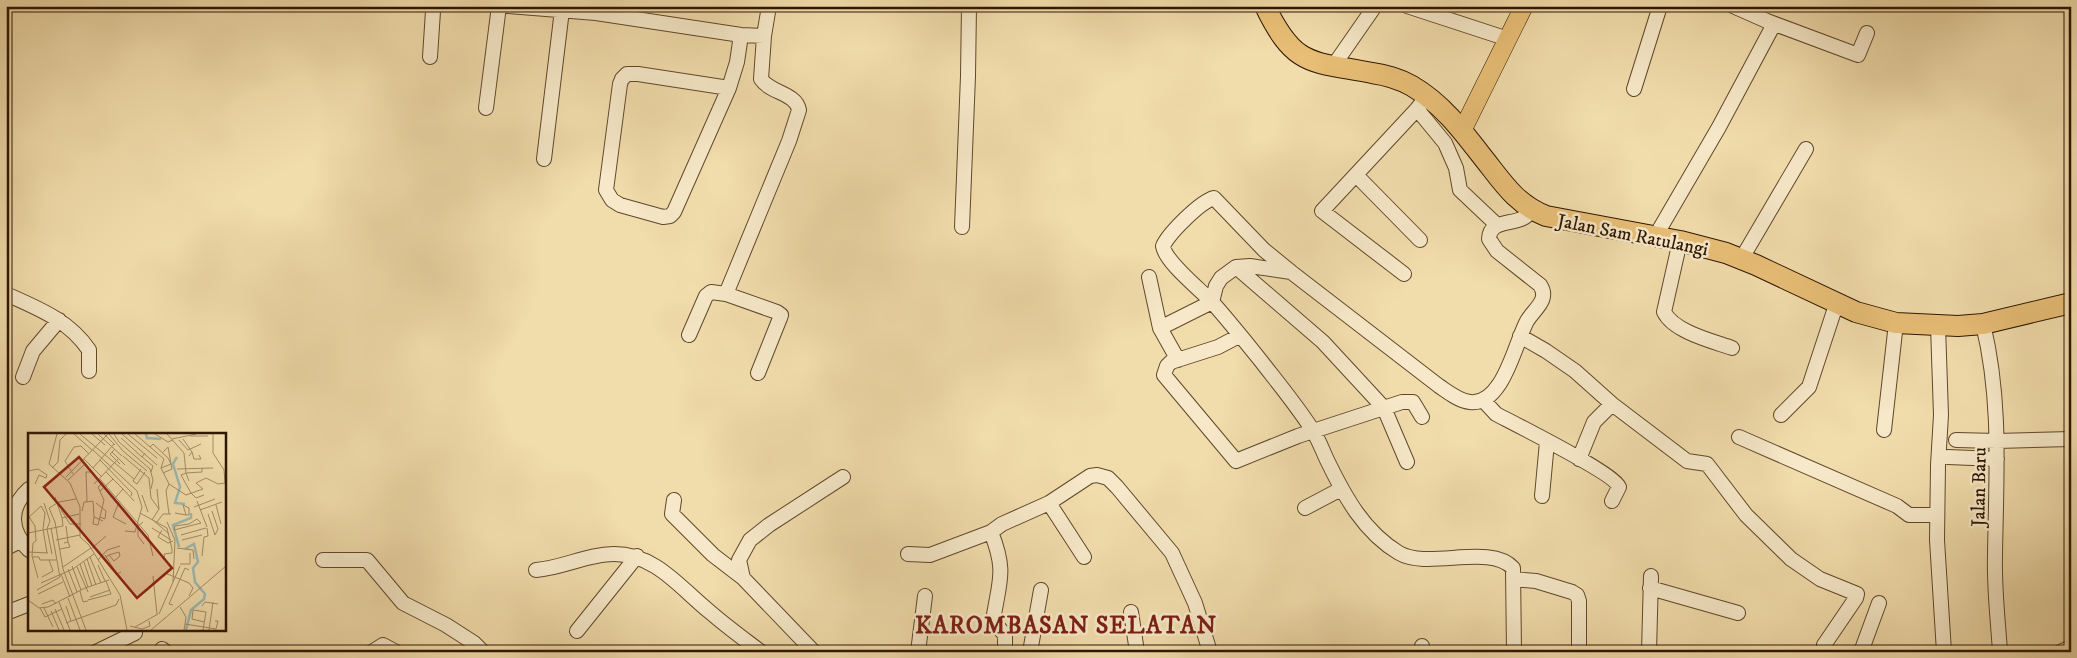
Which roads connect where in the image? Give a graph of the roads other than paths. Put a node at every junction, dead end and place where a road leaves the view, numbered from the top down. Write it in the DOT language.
graph roads {
  1 [pos="435,6"];
  2 [pos="499,6"];
  3 [pos="508,6"];
  4 [pos="769,6"];
  5 [pos="969,6"];
  6 [pos="1265,6"];
  7 [pos="1375,6"];
  8 [pos="1408,6"];
  9 [pos="1524,6"];
  10 [pos="1660,6"];
  11 [pos="1733,6"];
  12 [pos="1768,6"];
  13 [pos="562,10"];
  14 [pos="1771,22"];
  15 [pos="1867,34"];
  16 [pos="740,35"];
  17 [pos="764,36"];
  18 [pos="1508,39"];
  19 [pos="430,58"];
  20 [pos="1334,65"];
  21 [pos="729,88"];
  22 [pos="1634,89"];
  23 [pos="1422,103"];
  24 [pos="486,108"];
  25 [pos="1462,131"];
  26 [pos="1806,149"];
  27 [pos="544,159"];
  28 [pos="1356,175"];
  29 [pos="1531,210"];
  30 [pos="1497,225"];
  31 [pos="962,227"];
  32 [pos="1655,236"];
  33 [pos="1420,240"];
  34 [pos="1680,241"];
  35 [pos="1742,258"];
  36 [pos="1236,267"];
  37 [pos="1291,272"];
  38 [pos="1404,274"];
  39 [pos="1150,278"];
  40 [pos="6,294"];
  41 [pos="726,294"];
  42 [pos="1212,302"];
  43 [pos="1837,302"];
  44 [pos="2071,304"];
  45 [pos="59,320"];
  46 [pos="1896,323"];
  47 [pos="1983,324"];
  48 [pos="1938,326"];
  49 [pos="1160,328"];
  50 [pos="689,336"];
  51 [pos="1239,336"];
  52 [pos="1520,336"];
  53 [pos="1732,348"];
  54 [pos="1178,360"];
  55 [pos="89,370"];
  56 [pos="758,374"];
  57 [pos="23,377"];
  58 [pos="1484,400"];
  59 [pos="1612,404"];
  60 [pos="1384,408"];
  61 [pos="1781,415"];
  62 [pos="1422,417"];
  63 [pos="1884,430"];
  64 [pos="1313,431"];
  65 [pos="1739,437"];
  66 [pos="2071,439"];
  67 [pos="1956,440"];
  68 [pos="1998,441"];
  69 [pos="1546,442"];
  70 [pos="1948,458"];
  71 [pos="1579,459"];
  72 [pos="1997,459"];
  73 [pos="1407,462"];
  74 [pos="843,477"];
  75 [pos="1341,489"];
  76 [pos="28,490"];
  77 [pos="1542,496"];
  78 [pos="674,500"];
  79 [pos="1612,501"];
  80 [pos="1048,503"];
  81 [pos="1305,508"];
  82 [pos="1937,515"];
  83 [pos="991,532"];
  84 [pos="24,546"];
  85 [pos="6,548"];
  86 [pos="908,554"];
  87 [pos="637,556"];
  88 [pos="1084,558"];
  89 [pos="323,560"];
  90 [pos="536,570"];
  91 [pos="743,578"];
  92 [pos="1512,580"];
  93 [pos="1040,590"];
  94 [pos="925,596"];
  95 [pos="1879,603"];
  96 [pos="28,604"];
  97 [pos="1131,612"];
  98 [pos="6,613"];
  99 [pos="1738,613"];
  100 [pos="577,631"];
  101 [pos="135,633"];
  102 [pos="1824,644"];
  103 [pos="2071,647"];
  104 [pos="96,652"];
  105 [pos="372,652"];
  106 [pos="396,652"];
  107 [pos="483,652"];
  108 [pos="761,652"];
  109 [pos="814,652"];
  110 [pos="918,652"];
  111 [pos="1005,652"];
  112 [pos="1030,652"];
  113 [pos="1137,652"];
  114 [pos="1210,652"];
  115 [pos="1514,652"];
  116 [pos="1579,652"];
  117 [pos="1649,652"];
  118 [pos="1861,652"];
  119 [pos="1944,652"];
  120 [pos="2000,652"];
  121 [pos="2060,652"];
  1 -- 19 [label="street"];
  2 -- 24 [label="street"];
  3 -- 13 [label="street"];
  4 -- 17 [label="street"];
  5 -- 31 [label="street"];
  6 -- 20 [label="highway, Jalan Sam Ratulangi"];
  7 -- 20 [label="street"];
  8 -- 18 [label="street"];
  9 -- 18 [label="main road"];
  10 -- 22 [label="street"];
  11 -- 14 [label="street"];
  12 -- 14 [label="street"];
  13 -- 16 [label="street"];
  13 -- 27 [label="street"];
  14 -- 15 [label="street"];
  14 -- 32 [label="street"];
  16 -- 17 [label="street"];
  16 -- 21 [label="street"];
  17 -- 41 [label="street"];
  18 -- 25 [label="main road"];
  20 -- 23 [label="highway, Jalan Sam Ratulangi"];
  21 -- 21 [label="street"];
  23 -- 25 [label="highway, Jalan Sam Ratulangi"];
  23 -- 28 [label="street"];
  23 -- 30 [label="street"];
  25 -- 29 [label="highway, Jalan Sam Ratulangi"];
  26 -- 35 [label="street"];
  28 -- 33 [label="street"];
  28 -- 38 [label="street"];
  29 -- 30 [label="street"];
  29 -- 32 [label="highway, Jalan Sam Ratulangi"];
  30 -- 52 [label="street"];
  32 -- 34 [label="highway, Jalan Sam Ratulangi"];
  34 -- 35 [label="highway, Jalan Sam Ratulangi"];
  34 -- 53 [label="street"];
  35 -- 43 [label="highway, Jalan Sam Ratulangi"];
  36 -- 37 [label="street"];
  36 -- 42 [label="street"];
  36 -- 60 [label="street"];
  37 -- 42 [label="street"];
  37 -- 58 [label="street"];
  39 -- 49 [label="street"];
  40 -- 45 [label="street"];
  41 -- 50 [label="street"];
  41 -- 56 [label="street"];
  42 -- 49 [label="street"];
  42 -- 51 [label="street"];
  43 -- 46 [label="highway, Jalan Sam Ratulangi"];
  43 -- 61 [label="street"];
  44 -- 47 [label="highway, Jalan Sam Ratulangi"];
  45 -- 55 [label="street"];
  45 -- 57 [label="street"];
  46 -- 48 [label="highway, Jalan Sam Ratulangi"];
  46 -- 63 [label="street"];
  47 -- 48 [label="highway, Jalan Sam Ratulangi"];
  47 -- 68 [label="street, Jalan Baru"];
  48 -- 82 [label="street"];
  49 -- 54 [label="street"];
  51 -- 54 [label="street"];
  51 -- 64 [label="street"];
  52 -- 58 [label="street"];
  52 -- 59 [label="street"];
  54 -- 64 [label="street"];
  58 -- 69 [label="street"];
  59 -- 71 [label="street"];
  59 -- 102 [label="street"];
  60 -- 62 [label="street"];
  60 -- 64 [label="street"];
  60 -- 73 [label="street"];
  64 -- 75 [label="street"];
  65 -- 82 [label="street"];
  66 -- 68 [label="street"];
  67 -- 68 [label="street"];
  68 -- 72 [label="street, Jalan Baru"];
  69 -- 71 [label="street"];
  69 -- 77 [label="street"];
  70 -- 72 [label="street"];
  71 -- 79 [label="street"];
  72 -- 120 [label="street, Jalan Baru"];
  74 -- 91 [label="street"];
  75 -- 81 [label="street"];
  75 -- 92 [label="street"];
  76 -- 84 [label="street"];
  78 -- 91 [label="street"];
  80 -- 83 [label="street"];
  80 -- 88 [label="street"];
  80 -- 114 [label="street"];
  82 -- 119 [label="street"];
  83 -- 86 [label="street"];
  83 -- 111 [label="street"];
  84 -- 85 [label="street"];
  87 -- 90 [label="street"];
  87 -- 100 [label="street"];
  87 -- 108 [label="street"];
  89 -- 107 [label="street"];
  91 -- 109 [label="street"];
  92 -- 115 [label="street"];
  92 -- 116 [label="street"];
  93 -- 112 [label="street"];
  94 -- 110 [label="street"];
  95 -- 118 [label="street"];
  96 -- 98 [label="street"];
  97 -- 113 [label="street"];
  99 -- 117 [label="street"];
  101 -- 104 [label="street"];
  103 -- 121 [label="street"];
  105 -- 106 [label="street"];
}
